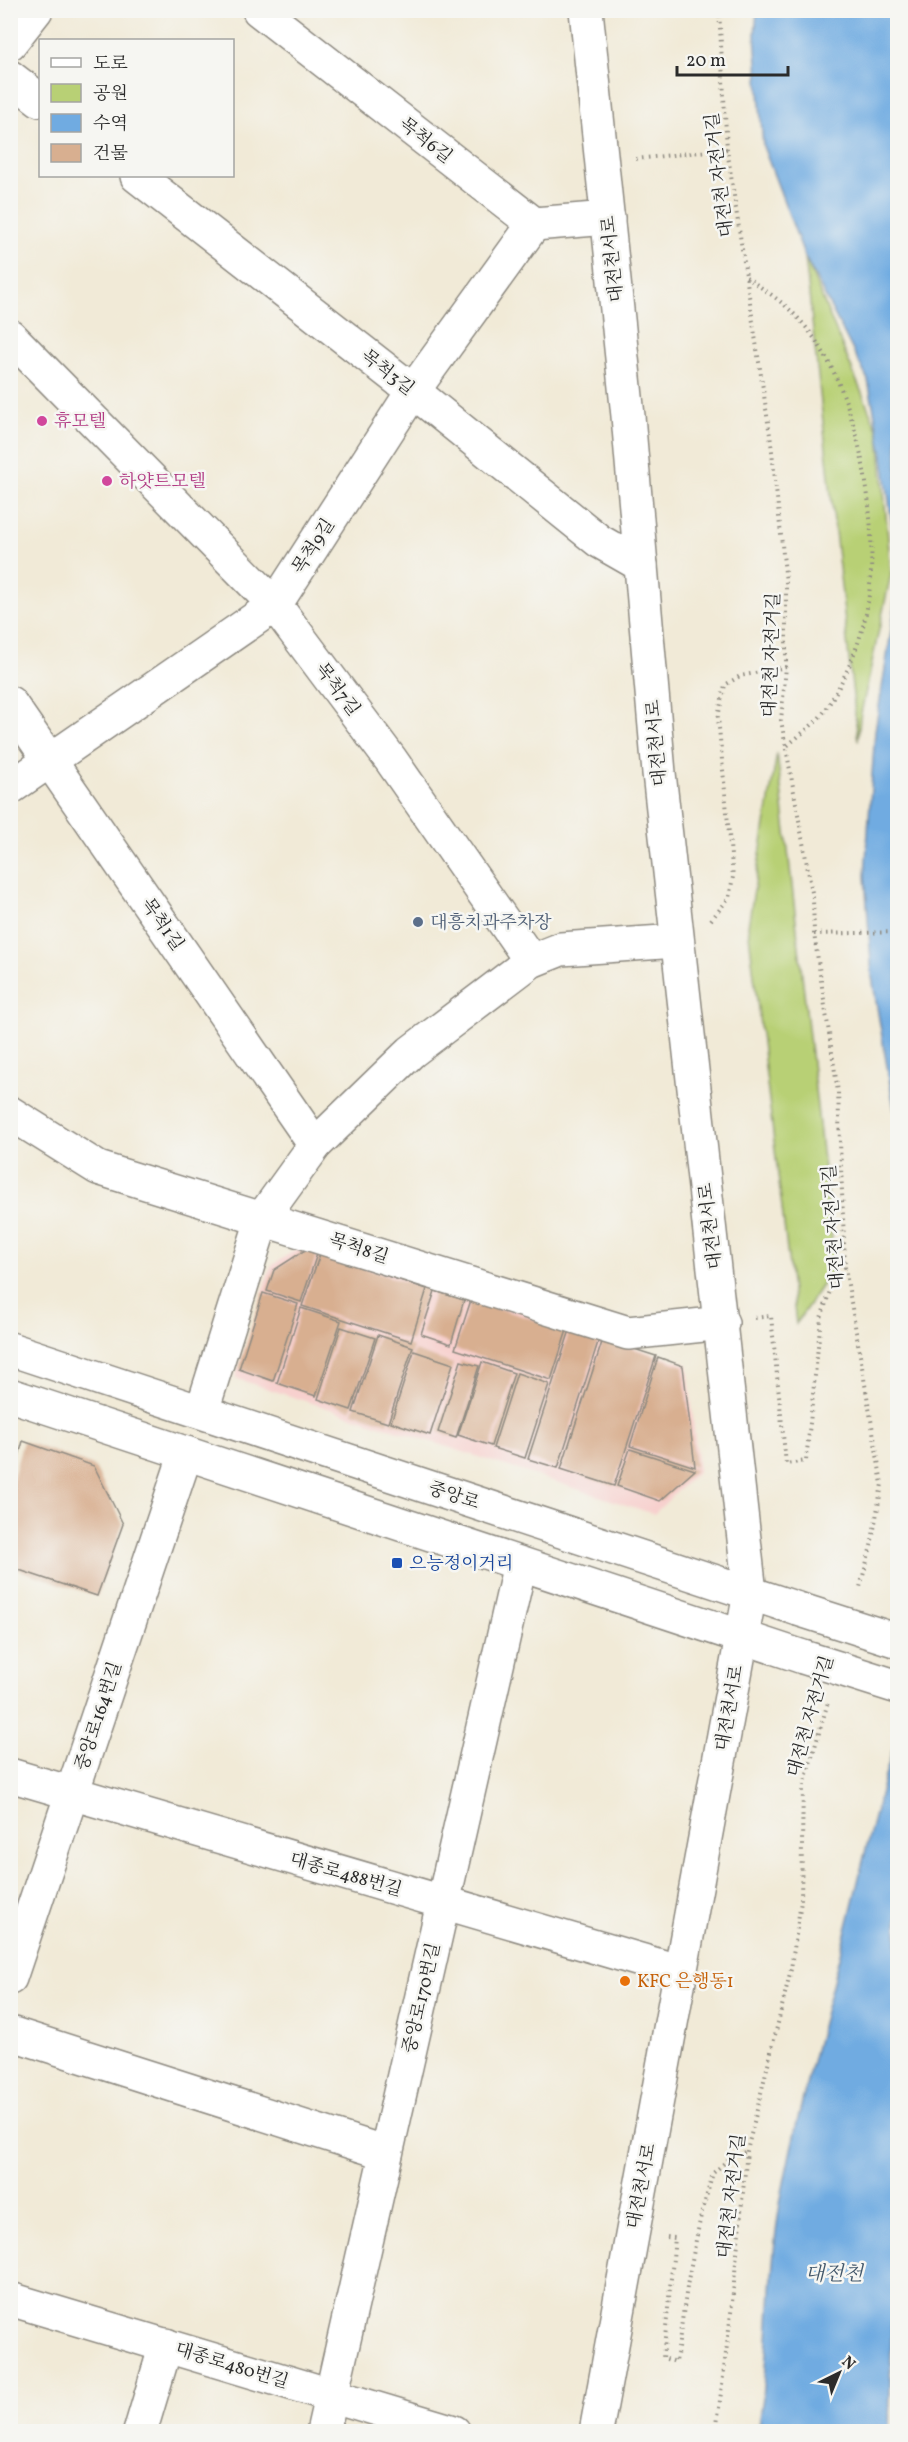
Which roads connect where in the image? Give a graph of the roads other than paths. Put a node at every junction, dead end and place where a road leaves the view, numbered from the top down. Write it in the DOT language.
graph roads {
  1 [pos="36,10"];
  2 [pos="259,10"];
  3 [pos="586,10"];
  4 [pos="10,43"];
  5 [pos="10,77"];
  6 [pos="39,99"];
  7 [pos="138,177"];
  8 [pos="608,218"];
  9 [pos="534,224"];
  10 [pos="10,336"];
  11 [pos="413,391"];
  12 [pos="641,565"];
  13 [pos="275,605"];
  14 [pos="10,703"];
  15 [pos="49,759"];
  16 [pos="10,788"];
  17 [pos="676,942"];
  18 [pos="531,961"];
  19 [pos="10,1113"];
  20 [pos="315,1145"];
  21 [pos="263,1217"];
  22 [pos="722,1323"];
  23 [pos="10,1349"];
  24 [pos="10,1395"];
  25 [pos="202,1411"];
  26 [pos="186,1453"];
  27 [pos="520,1564"];
  28 [pos="750,1593"];
  29 [pos="742,1637"];
  30 [pos="897,1641"];
  31 [pos="897,1687"];
  32 [pos="10,1775"];
  33 [pos="72,1793"];
  34 [pos="443,1902"];
  35 [pos="681,1972"];
  36 [pos="10,1978"];
  37 [pos="10,2033"];
  38 [pos="386,2153"];
  39 [pos="10,2299"];
  40 [pos="166,2345"];
  41 [pos="332,2395"];
  42 [pos="140,2432"];
  43 [pos="323,2432"];
  44 [pos="454,2432"];
  45 [pos="596,2432"];
  1 -- 4 [label="street"];
  2 -- 9 [label="street, 목척6길"];
  3 -- 8 [label="street, 대전천서로"];
  5 -- 6 [label="street"];
  7 -- 11 [label="street, 목척3길"];
  8 -- 9 [label="street"];
  8 -- 12 [label="street, 대전천서로"];
  9 -- 11 [label="street, 목척9길"];
  10 -- 13 [label="street, 목척7길"];
  11 -- 12 [label="street, 목척3길"];
  11 -- 13 [label="street, 목척9길"];
  12 -- 17 [label="street, 대전천서로"];
  13 -- 15 [label="street, 목척9길"];
  13 -- 18 [label="street, 목척7길"];
  14 -- 15 [label="street, 목척1길"];
  15 -- 16 [label="street, 목척9길"];
  15 -- 20 [label="street, 목척1길"];
  17 -- 18 [label="street"];
  17 -- 22 [label="street, 대전천서로"];
  18 -- 20 [label="street"];
  19 -- 21 [label="street, 목척8길"];
  20 -- 21 [label="street"];
  21 -- 22 [label="street, 목척8길"];
  21 -- 25 [label="street"];
  22 -- 28 [label="street, 대전천서로"];
  23 -- 25 [label="street, 중앙로"];
  24 -- 26 [label="street"];
  25 -- 28 [label="street, 중앙로"];
  26 -- 27 [label="street"];
  26 -- 33 [label="street, 중앙로164번길"];
  27 -- 29 [label="street"];
  27 -- 34 [label="street, 중앙로170번길"];
  28 -- 29 [label="street, 대전천서로"];
  28 -- 30 [label="street, 중앙로, bridge"];
  29 -- 31 [label="street, bridge"];
  29 -- 35 [label="street, 대전천서로"];
  32 -- 33 [label="street, 대종로488번길"];
  33 -- 34 [label="street, 대종로488번길"];
  33 -- 36 [label="street, 중앙로164번길"];
  34 -- 35 [label="street, 대종로488번길"];
  34 -- 38 [label="street, 중앙로170번길"];
  35 -- 45 [label="street, 대전천서로"];
  37 -- 38 [label="street"];
  38 -- 41 [label="street, 중앙로170번길"];
  39 -- 40 [label="street, 대종로480번길"];
  40 -- 41 [label="street, 대종로480번길"];
  40 -- 42 [label="street"];
  41 -- 43 [label="street, 중앙로170번길"];
  41 -- 44 [label="street, 대종로480번길"];
}
